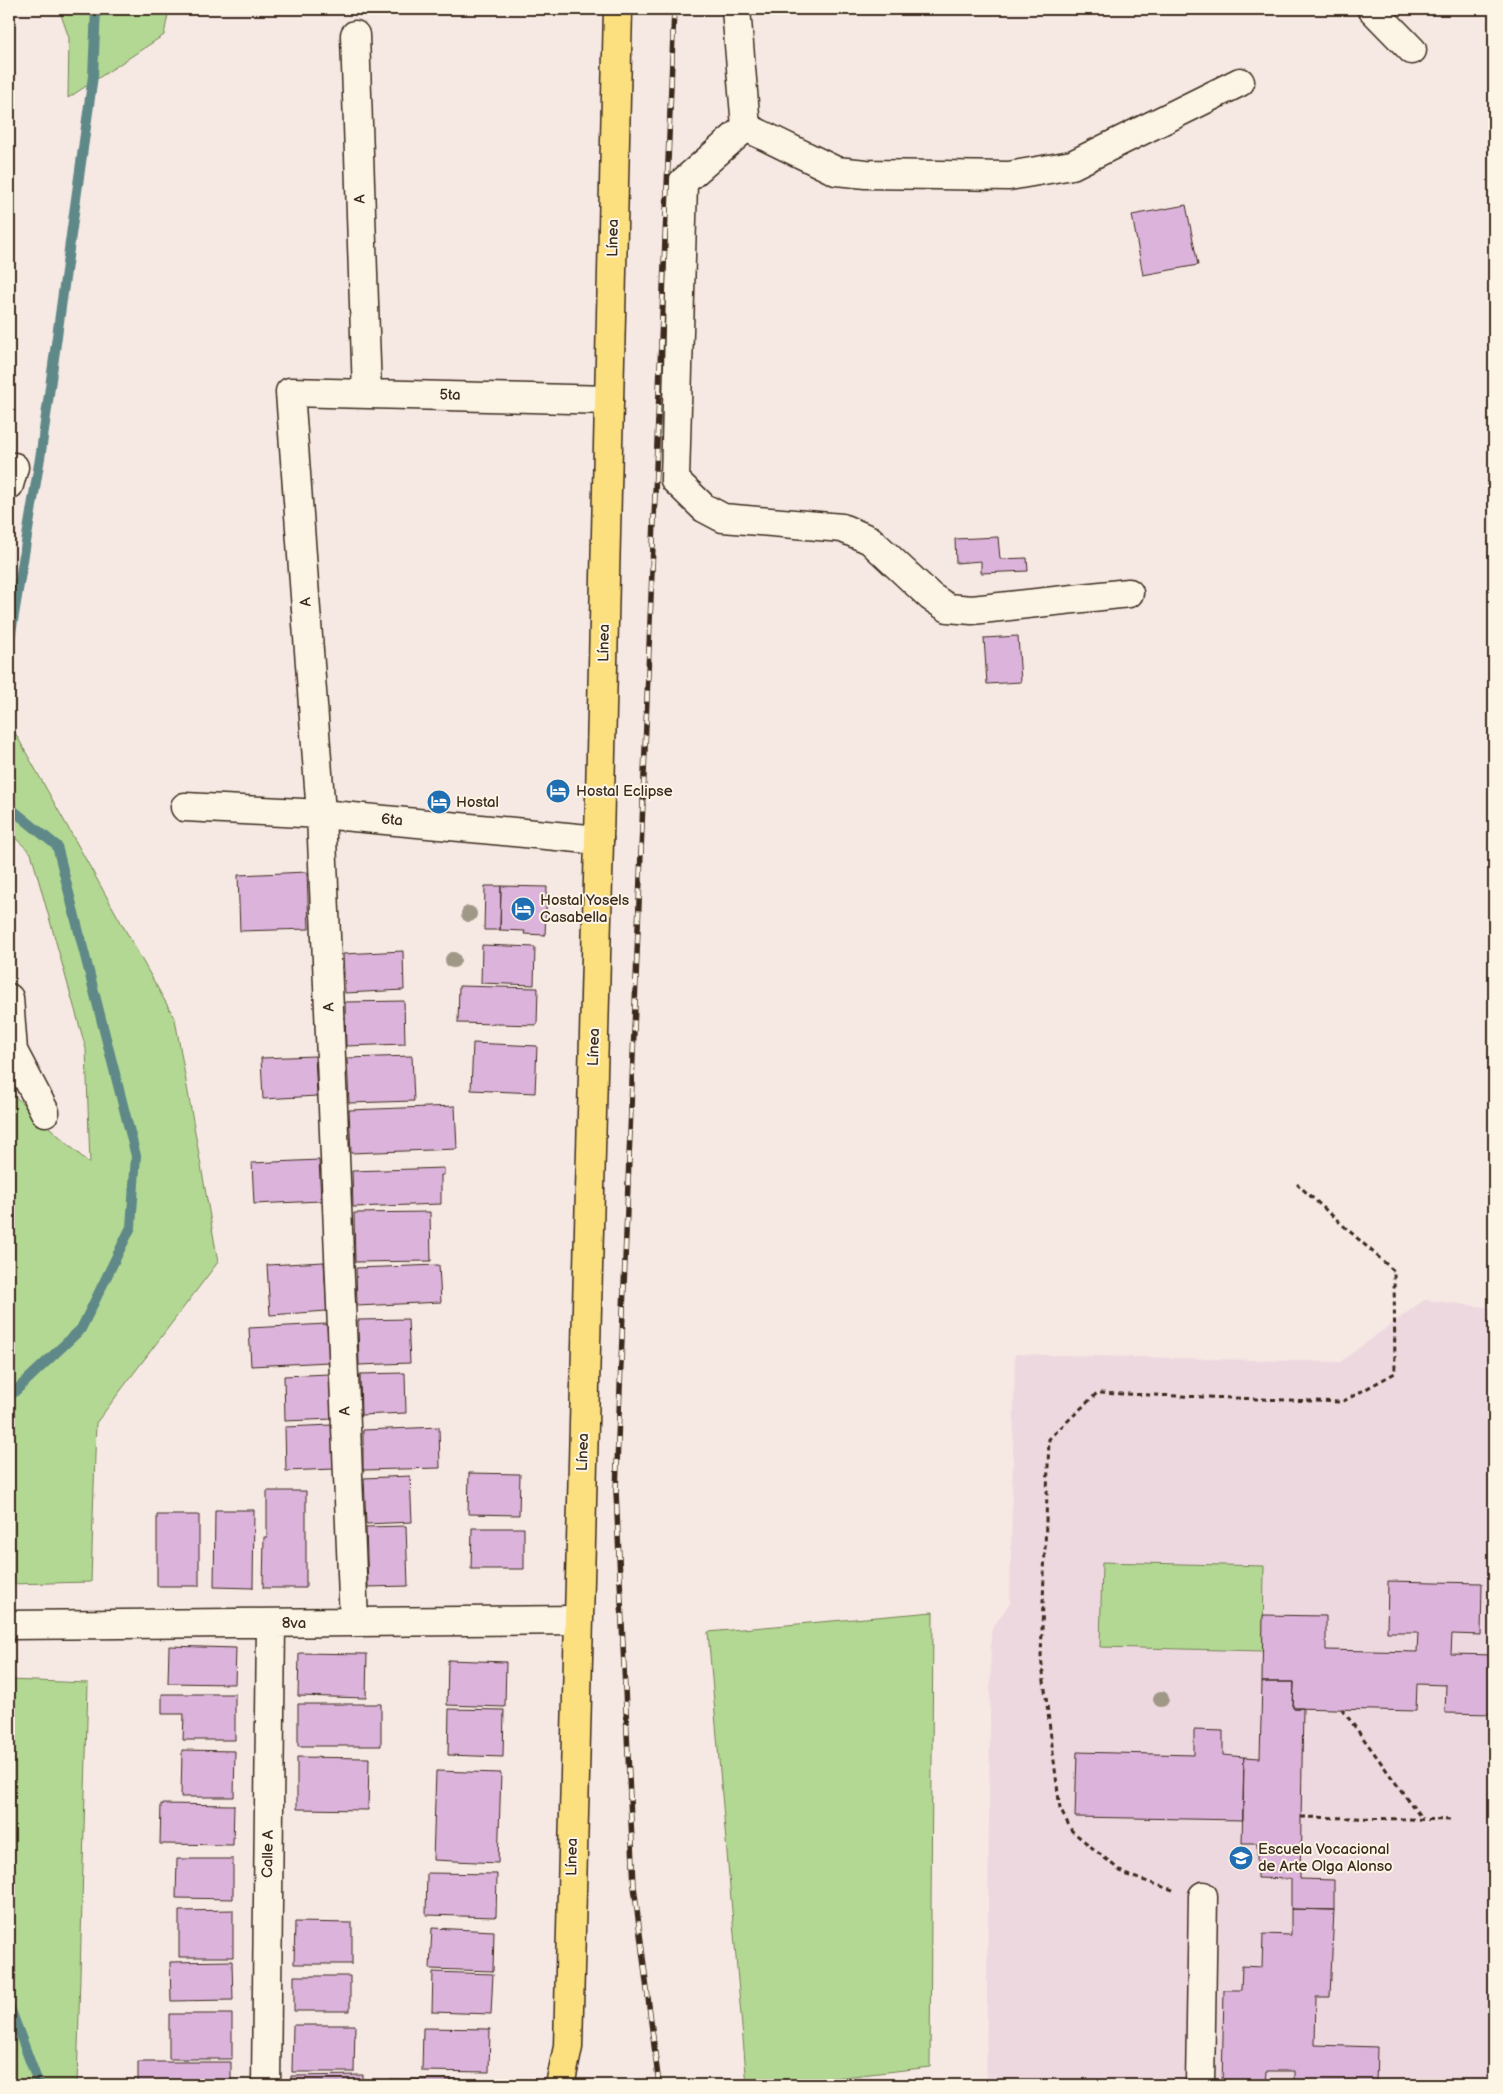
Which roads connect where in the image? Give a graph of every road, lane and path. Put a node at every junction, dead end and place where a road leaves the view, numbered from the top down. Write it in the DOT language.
graph roads {
  1 [pos="618,9"];
  2 [pos="736,9"];
  3 [pos="1372,9"];
  4 [pos="354,35"];
  5 [pos="1412,50"];
  6 [pos="1240,82"];
  7 [pos="746,127"];
  8 [pos="290,392"];
  9 [pos="367,393"];
  10 [pos="609,400"];
  11 [pos="1128,593"];
  12 [pos="184,807"];
  13 [pos="321,814"];
  14 [pos="599,840"];
  15 [pos="9,998"];
  16 [pos="45,1112"];
  17 [pos="1297,1184"];
  18 [pos="578,1620"];
  19 [pos="354,1622"];
  20 [pos="271,1623"];
  21 [pos="9,1625"];
  22 [pos="1342,1709"];
  23 [pos="1301,1817"];
  24 [pos="1422,1819"];
  25 [pos="1454,1820"];
  26 [pos="1203,1896"];
  27 [pos="266,2085"];
  28 [pos="560,2085"];
  29 [pos="1200,2085"];
  1 -- 10 [label="main road, Línea"];
  2 -- 7 [label="street"];
  3 -- 5 [label="street"];
  4 -- 9 [label="street, A"];
  6 -- 7 [label="street"];
  7 -- 11 [label="street"];
  8 -- 9 [label="street, 5ta"];
  8 -- 13 [label="street, A"];
  9 -- 10 [label="street, 5ta"];
  10 -- 14 [label="main road, Línea"];
  12 -- 13 [label="street, 6ta"];
  13 -- 14 [label="street, 6ta"];
  13 -- 19 [label="street, A"];
  14 -- 18 [label="main road, Línea"];
  15 -- 16 [label="street"];
  17 -- 26 [label="path"];
  18 -- 19 [label="street, 8va"];
  18 -- 28 [label="main road, Línea"];
  19 -- 20 [label="street, 8va"];
  20 -- 21 [label="street, 8va"];
  20 -- 27 [label="street, Calle A"];
  22 -- 24 [label="path"];
  23 -- 24 [label="path"];
  24 -- 25 [label="path"];
  26 -- 29 [label="street"];
}
